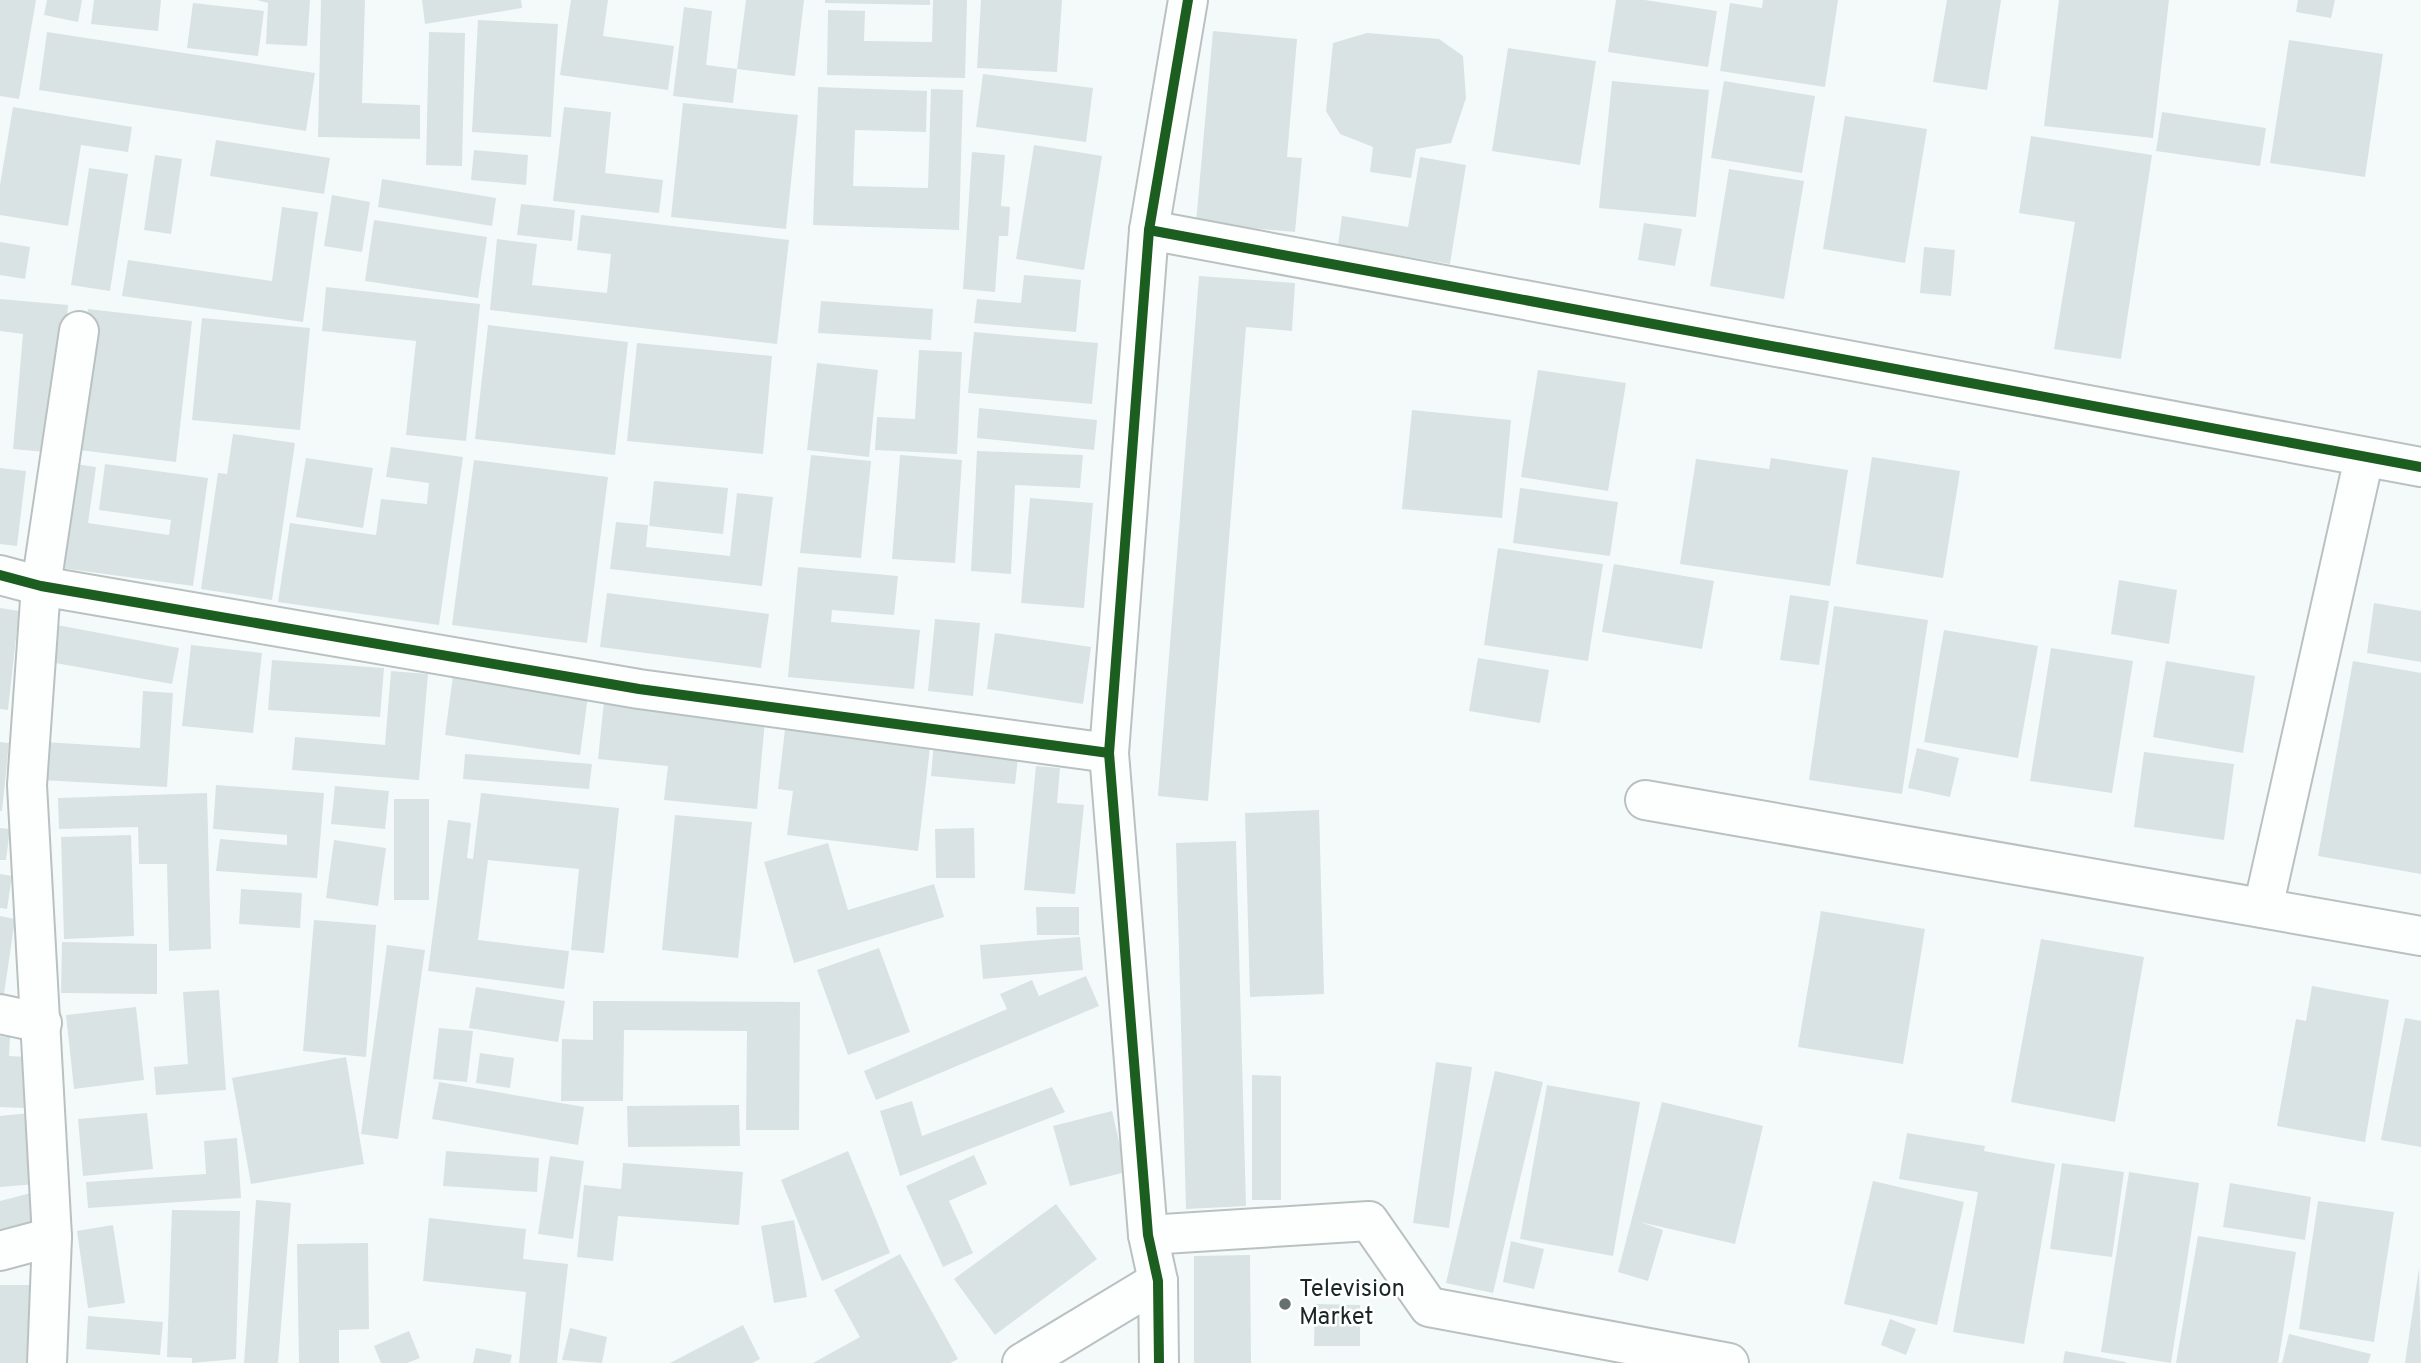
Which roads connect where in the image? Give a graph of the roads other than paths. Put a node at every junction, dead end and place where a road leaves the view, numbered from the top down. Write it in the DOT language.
graph roads {
  1 [pos="1188,0"];
  2 [pos="1149,230"];
  3 [pos="79,331"];
  4 [pos="2364,458"];
  5 [pos="2421,467"];
  6 [pos="0,575"];
  7 [pos="41,586"];
  8 [pos="1109,752"];
  9 [pos="1645,800"];
  10 [pos="2263,908"];
  11 [pos="2421,936"];
  12 [pos="0,1014"];
  13 [pos="41,1023"];
  14 [pos="1148,1235"];
  15 [pos="52,1237"];
  16 [pos="0,1251"];
  17 [pos="1158,1281"];
  18 [pos="47,1363"];
  19 [pos="1022,1363"];
  20 [pos="1159,1363"];
  21 [pos="1729,1363"];
  1 -- 2 [label="street"];
  2 -- 4 [label="street"];
  2 -- 8 [label="street"];
  3 -- 7 [label="street"];
  4 -- 5 [label="street"];
  4 -- 10 [label="street"];
  6 -- 7 [label="street"];
  7 -- 8 [label="street"];
  7 -- 13 [label="street"];
  8 -- 14 [label="street"];
  9 -- 10 [label="street"];
  10 -- 11 [label="street"];
  12 -- 13 [label="street"];
  13 -- 15 [label="street"];
  14 -- 17 [label="street"];
  14 -- 21 [label="street"];
  15 -- 16 [label="street"];
  15 -- 18 [label="street"];
  17 -- 19 [label="street"];
  17 -- 20 [label="street"];
}
